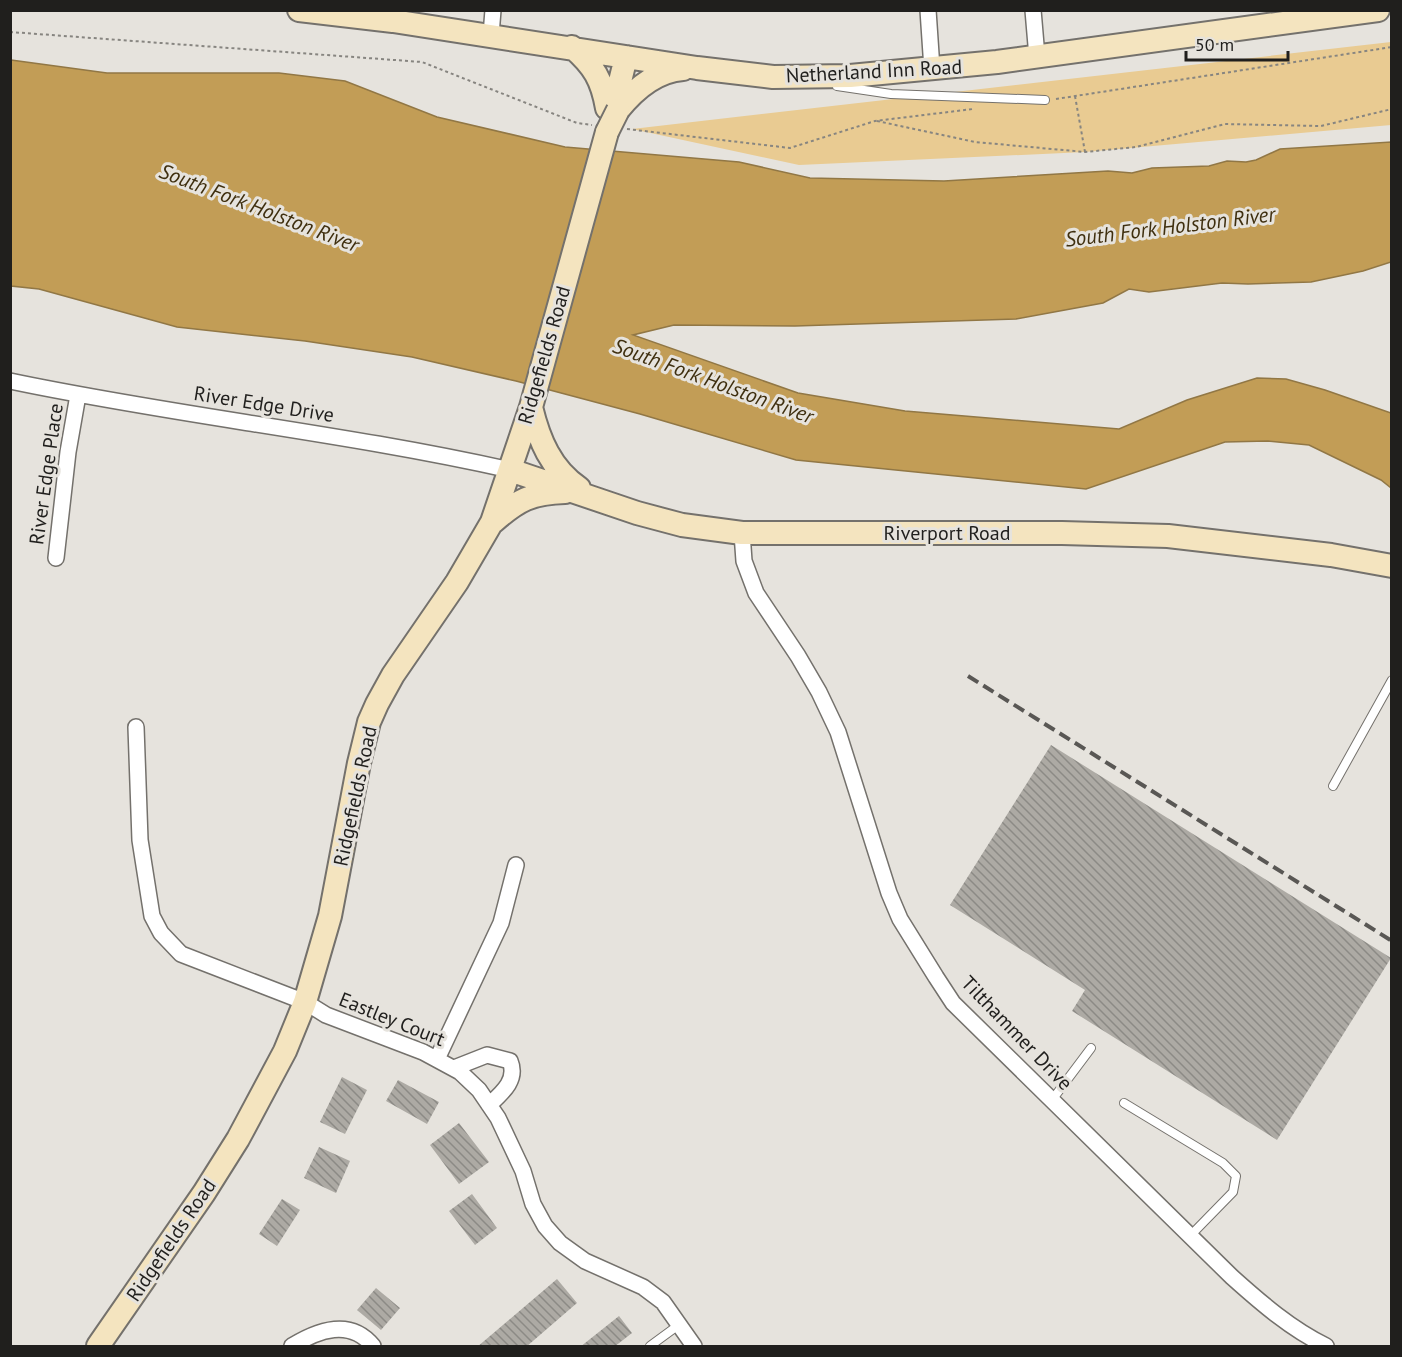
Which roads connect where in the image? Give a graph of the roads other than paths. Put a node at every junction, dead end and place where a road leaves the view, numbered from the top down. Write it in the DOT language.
graph roads {
  1 [pos="299,10"];
  2 [pos="493,10"];
  3 [pos="928,10"];
  4 [pos="1033,10"];
  5 [pos="1377,10"];
  6 [pos="491,35"];
  7 [pos="572,47"];
  8 [pos="626,57"];
  9 [pos="1037,57"];
  10 [pos="697,68"];
  11 [pos="932,69"];
  12 [pos="772,77"];
  13 [pos="1045,100"];
  14 [pos="612,109"];
  15 [pos="10,381"];
  16 [pos="78,395"];
  17 [pos="531,407"];
  18 [pos="510,470"];
  19 [pos="593,497"];
  20 [pos="492,522"];
  21 [pos="742,533"];
  22 [pos="56,558"];
  23 [pos="1392,566"];
  24 [pos="1392,680"];
  25 [pos="136,727"];
  26 [pos="1333,786"];
  27 [pos="516,865"];
  28 [pos="305,1002"];
  29 [pos="1091,1048"];
  30 [pos="437,1059"];
  31 [pos="454,1068"];
  32 [pos="1052,1100"];
  33 [pos="1124,1103"];
  34 [pos="489,1105"];
  35 [pos="1190,1236"];
  36 [pos="680,1324"];
  37 [pos="98,1347"];
  38 [pos="292,1347"];
  39 [pos="373,1347"];
  40 [pos="650,1347"];
  41 [pos="694,1347"];
  42 [pos="1326,1347"];
  1 -- 6 [label="main road, Netherland Inn Road"];
  2 -- 6 [label="street"];
  3 -- 11 [label="street"];
  4 -- 9 [label="street"];
  5 -- 9 [label="main road, Netherland Inn Road"];
  6 -- 7 [label="main road, Netherland Inn Road"];
  7 -- 8 [label="main road, Netherland Inn Road"];
  7 -- 14 [label="main road"];
  8 -- 10 [label="main road, Netherland Inn Road"];
  8 -- 14 [label="main road, Ridgefields Road"];
  9 -- 11 [label="main road, Netherland Inn Road"];
  10 -- 12 [label="main road, Netherland Inn Road"];
  10 -- 14 [label="main road"];
  11 -- 12 [label="main road, Netherland Inn Road"];
  12 -- 13 [label="lane"];
  14 -- 17 [label="main road, Ridgefields Road, bridge"];
  15 -- 16 [label="street, River Edge Drive"];
  16 -- 18 [label="street, River Edge Drive"];
  16 -- 22 [label="street, River Edge Place"];
  17 -- 18 [label="main road, Ridgefields Road"];
  17 -- 19 [label="main road"];
  18 -- 19 [label="main road, Riverport Road"];
  18 -- 20 [label="main road, Ridgefields Road"];
  19 -- 20 [label="main road"];
  19 -- 21 [label="main road, Riverport Road"];
  20 -- 28 [label="main road, Ridgefields Road"];
  21 -- 23 [label="main road, Riverport Road"];
  21 -- 32 [label="street, Tilthammer Drive"];
  24 -- 26 [label="lane"];
  25 -- 28 [label="street, Eastley Court"];
  27 -- 30 [label="street"];
  28 -- 30 [label="street, Eastley Court"];
  28 -- 37 [label="main road, Ridgefields Road"];
  29 -- 32 [label="lane"];
  30 -- 31 [label="street, Eastley Court"];
  31 -- 34 [label="street, Eastley Court"];
  31 -- 34 [label="street"];
  32 -- 35 [label="street, Tilthammer Drive"];
  33 -- 35 [label="lane"];
  34 -- 36 [label="street, Eastley Court"];
  35 -- 42 [label="street, Tilthammer Drive"];
  36 -- 40 [label="lane"];
  36 -- 41 [label="street, Eastley Court"];
  38 -- 39 [label="street"];
}
